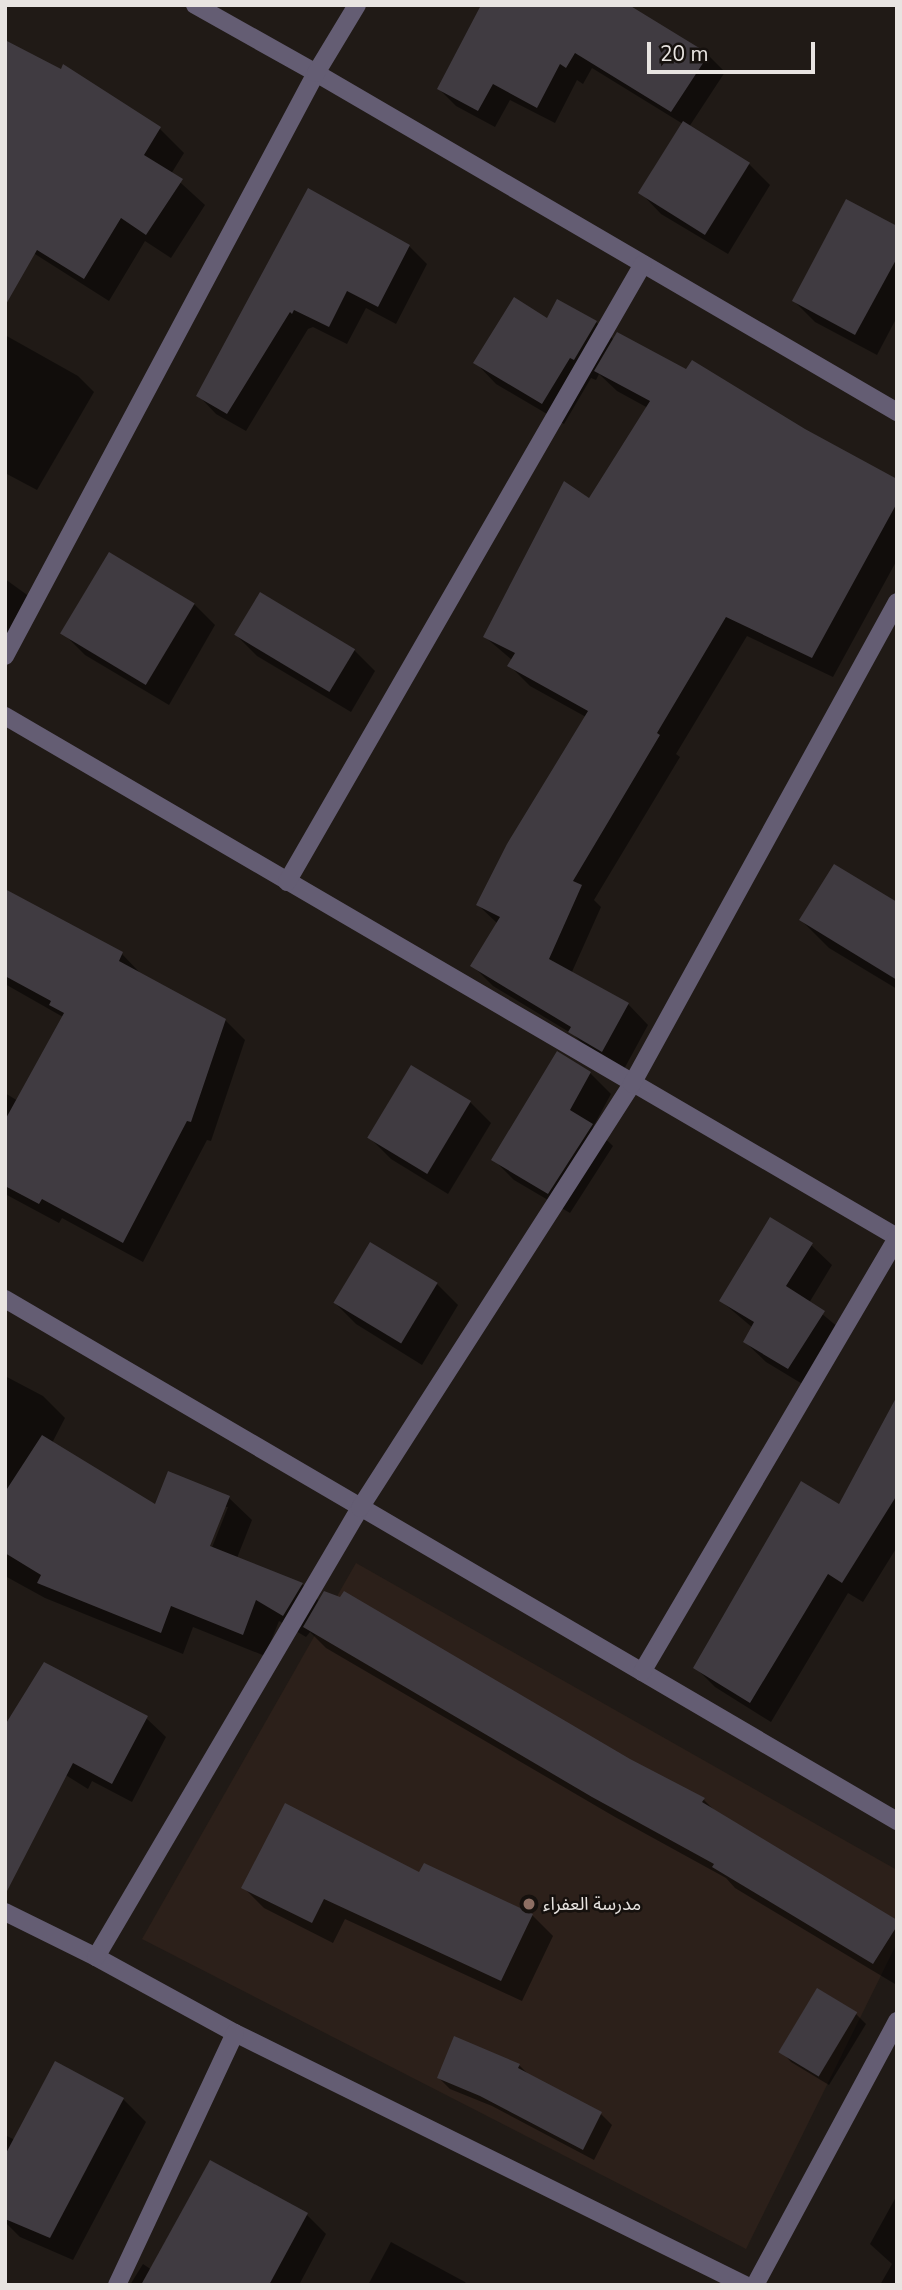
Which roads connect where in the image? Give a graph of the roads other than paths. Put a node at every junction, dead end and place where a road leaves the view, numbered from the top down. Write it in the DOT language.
graph roads {
  1 [pos="195,5"];
  2 [pos="357,5"];
  3 [pos="316,72"];
  4 [pos="643,264"];
  5 [pos="897,412"];
  6 [pos="897,602"];
  7 [pos="5,656"];
  8 [pos="5,716"];
  9 [pos="288,882"];
  10 [pos="632,1084"];
  11 [pos="897,1238"];
  12 [pos="5,1299"];
  13 [pos="360,1508"];
  14 [pos="642,1672"];
  15 [pos="897,1821"];
  16 [pos="5,1912"];
  17 [pos="96,1957"];
  18 [pos="897,2021"];
  19 [pos="235,2032"];
  20 [pos="117,2285"];
  21 [pos="745,2285"];
  22 [pos="755,2285"];
  1 -- 3 [label="street"];
  2 -- 3 [label="street"];
  3 -- 4 [label="street"];
  3 -- 7 [label="street"];
  4 -- 5 [label="street"];
  4 -- 9 [label="street"];
  6 -- 10 [label="street"];
  8 -- 9 [label="street"];
  9 -- 10 [label="street"];
  10 -- 11 [label="street"];
  10 -- 13 [label="street"];
  11 -- 14 [label="street"];
  12 -- 13 [label="street"];
  13 -- 14 [label="street"];
  13 -- 17 [label="street"];
  14 -- 15 [label="street"];
  16 -- 17 [label="street"];
  17 -- 19 [label="street"];
  18 -- 22 [label="street"];
  19 -- 20 [label="street"];
  19 -- 21 [label="street"];
}
